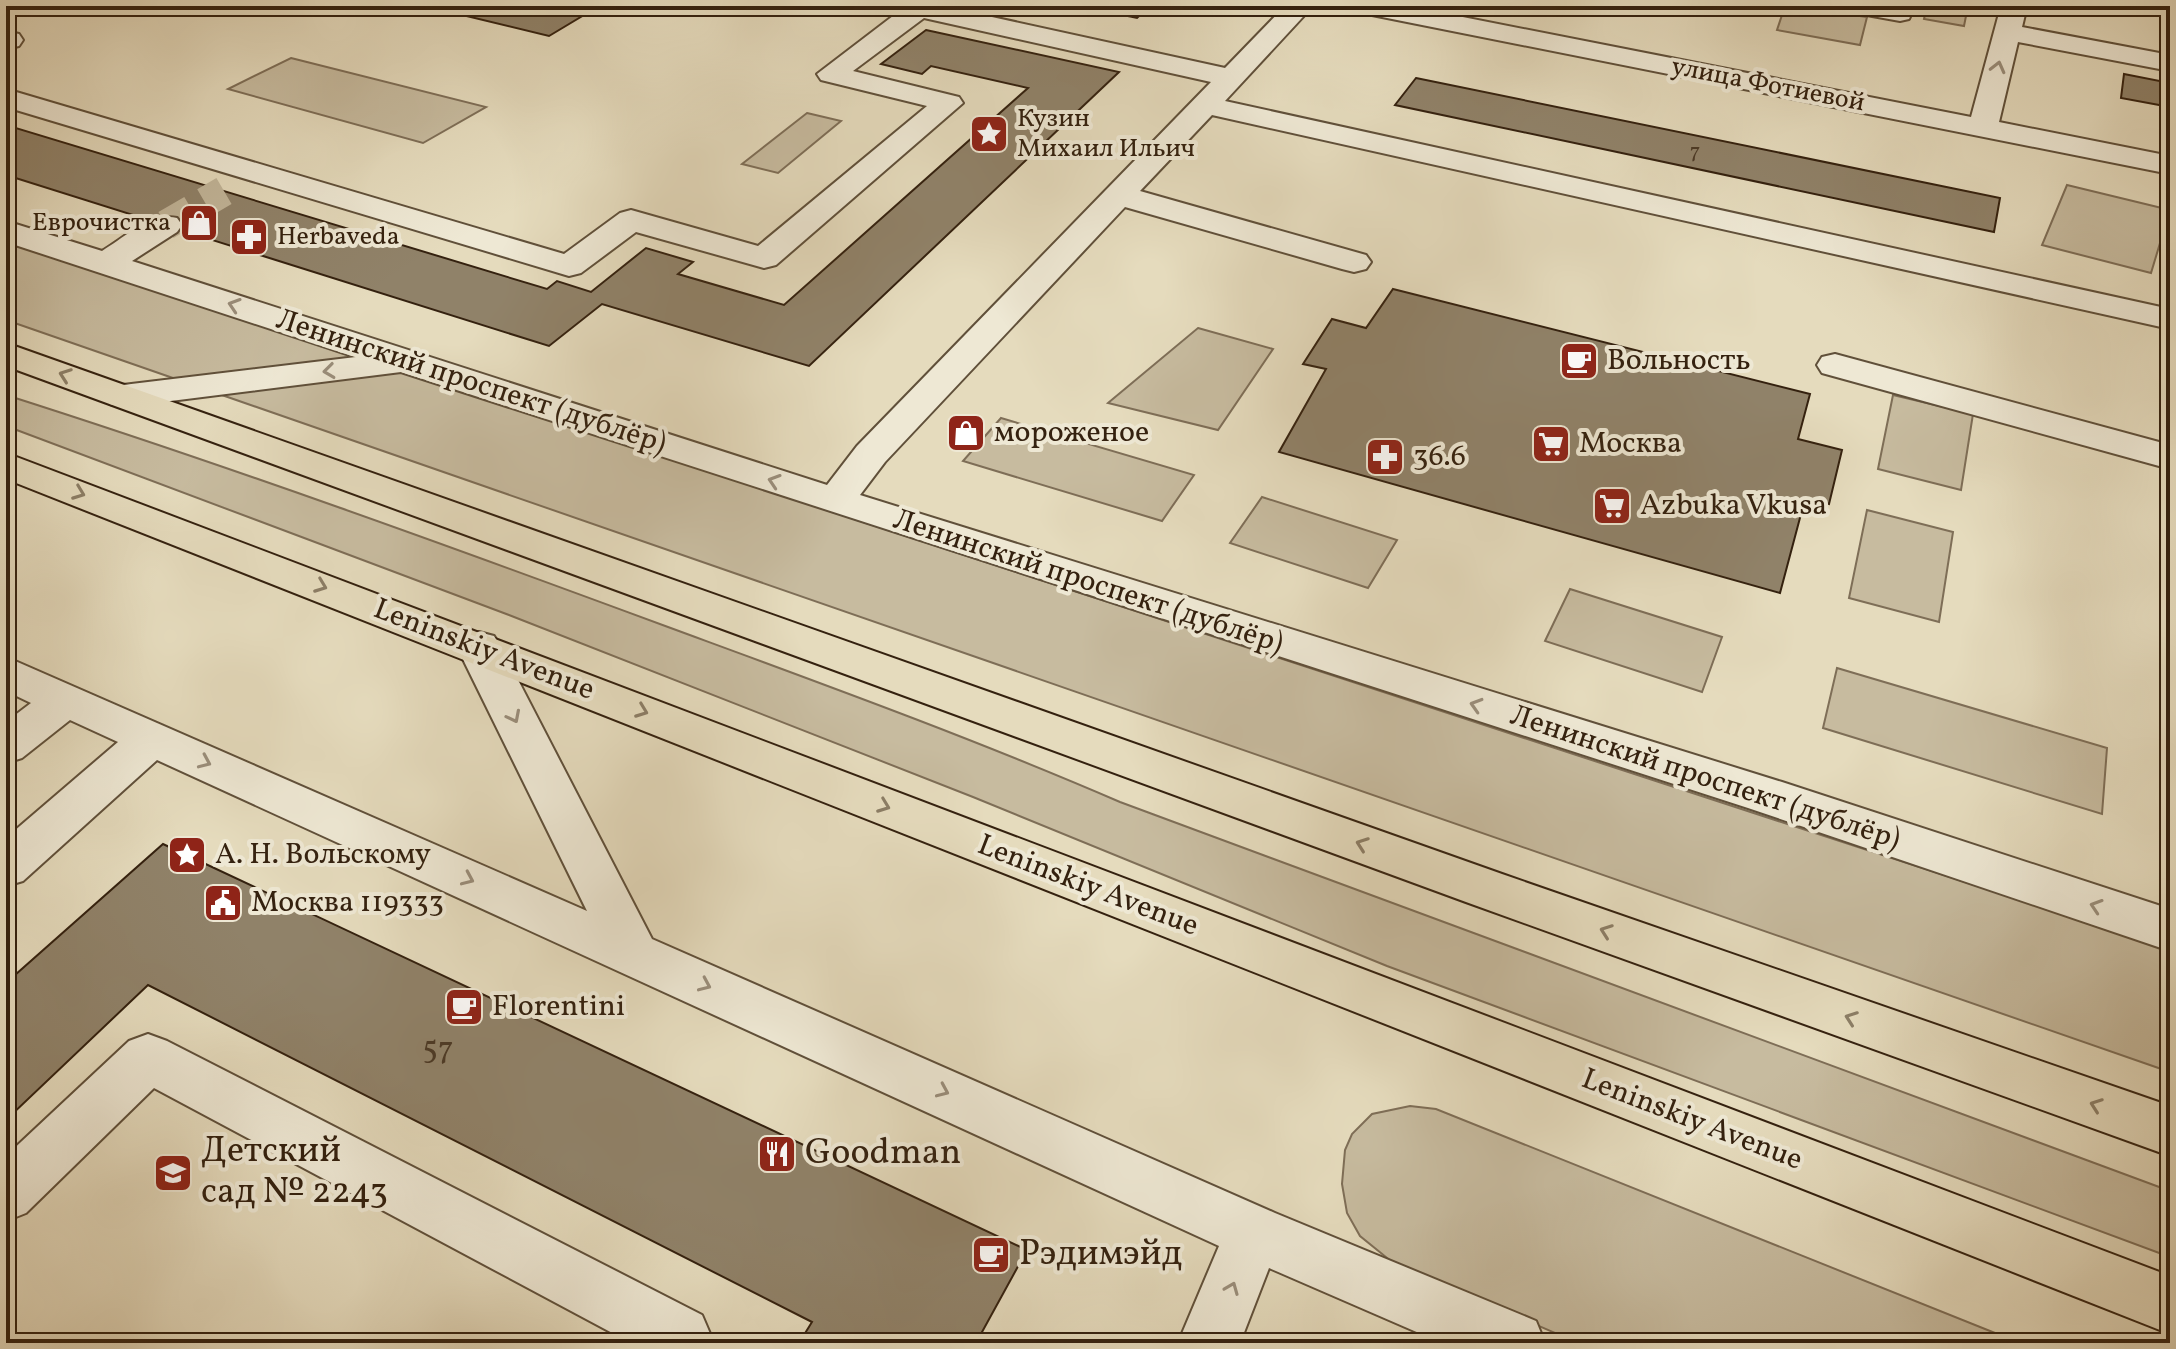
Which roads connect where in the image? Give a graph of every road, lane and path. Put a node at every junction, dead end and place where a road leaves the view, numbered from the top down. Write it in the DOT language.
graph roads {
  1 [pos="1300,6"];
  2 [pos="1367,6"];
  3 [pos="1511,6"];
  4 [pos="1859,6"];
  5 [pos="1902,6"];
  6 [pos="921,8"];
  7 [pos="2011,19"];
  8 [pos="1493,29"];
  9 [pos="2170,63"];
  10 [pos="1231,78"];
  11 [pos="6,98"];
  12 [pos="1205,105"];
  13 [pos="1983,128"];
  14 [pos="2170,165"];
  15 [pos="255,172"];
  16 [pos="224,191"];
  17 [pos="1119,195"];
  18 [pos="166,225"];
  19 [pos="6,231"];
  20 [pos="1354,262"];
  21 [pos="106,263"];
  22 [pos="569,266"];
  23 [pos="542,287"];
  24 [pos="2170,319"];
  25 [pos="6,354"];
  26 [pos="407,362"];
  27 [pos="1835,365"];
  28 [pos="123,396"];
  29 [pos="2170,457"];
  30 [pos="6,465"];
  31 [pos="835,501"];
  32 [pos="479,647"];
  33 [pos="6,673"];
  34 [pos="66,700"];
  35 [pos="153,738"];
  36 [pos="6,746"];
  37 [pos="6,867"];
  38 [pos="2170,930"];
  39 [pos="633,953"];
  40 [pos="2170,1131"];
  41 [pos="6,1194"];
  42 [pos="1254,1233"];
  43 [pos="2170,1305"];
  44 [pos="676,1343"];
  45 [pos="1209,1343"];
  46 [pos="1514,1343"];
  1 -- 10 [label="street"];
  2 -- 8 [label="street, улица Фотиевой"];
  3 -- 8 [label="street"];
  4 -- 5 [label="street"];
  6 -- 10 [label="street"];
  6 -- 22 [label="street"];
  7 -- 9 [label="street"];
  13 -- 7 [label="street, one-way"];
  8 -- 13 [label="street, улица Фотиевой"];
  10 -- 12 [label="street"];
  11 -- 15 [label="street"];
  12 -- 17 [label="street"];
  12 -- 24 [label="street"];
  13 -- 14 [label="street, улица Фотиевой"];
  15 -- 16 [label="street"];
  15 -- 22 [label="street"];
  17 -- 20 [label="street"];
  17 -- 31 [label="street"];
  18 -- 21 [label="street"];
  19 -- 21 [label="street, Ленинский проспект (дублёр)"];
  26 -- 21 [label="street, Ленинский проспект (дублёр), one-way"];
  22 -- 23 [label="street"];
  28 -- 25 [label="main road, one-way"];
  26 -- 28 [label="street, one-way"];
  31 -- 26 [label="street, Ленинский проспект (дублёр), one-way"];
  27 -- 29 [label="street"];
  40 -- 28 [label="main road, one-way"];
  30 -- 32 [label="main road, Leninskiy Avenue, one-way"];
  38 -- 31 [label="street, Ленинский проспект (дублёр), one-way"];
  32 -- 39 [label="street, one-way"];
  32 -- 43 [label="main road, Leninskiy Avenue, one-way"];
  33 -- 34 [label="street"];
  34 -- 35 [label="street"];
  34 -- 36 [label="street"];
  35 -- 37 [label="street"];
  35 -- 39 [label="street, one-way"];
  39 -- 42 [label="street, one-way"];
  41 -- 44 [label="street"];
  45 -- 42 [label="street, one-way"];
  42 -- 46 [label="street"];
}
